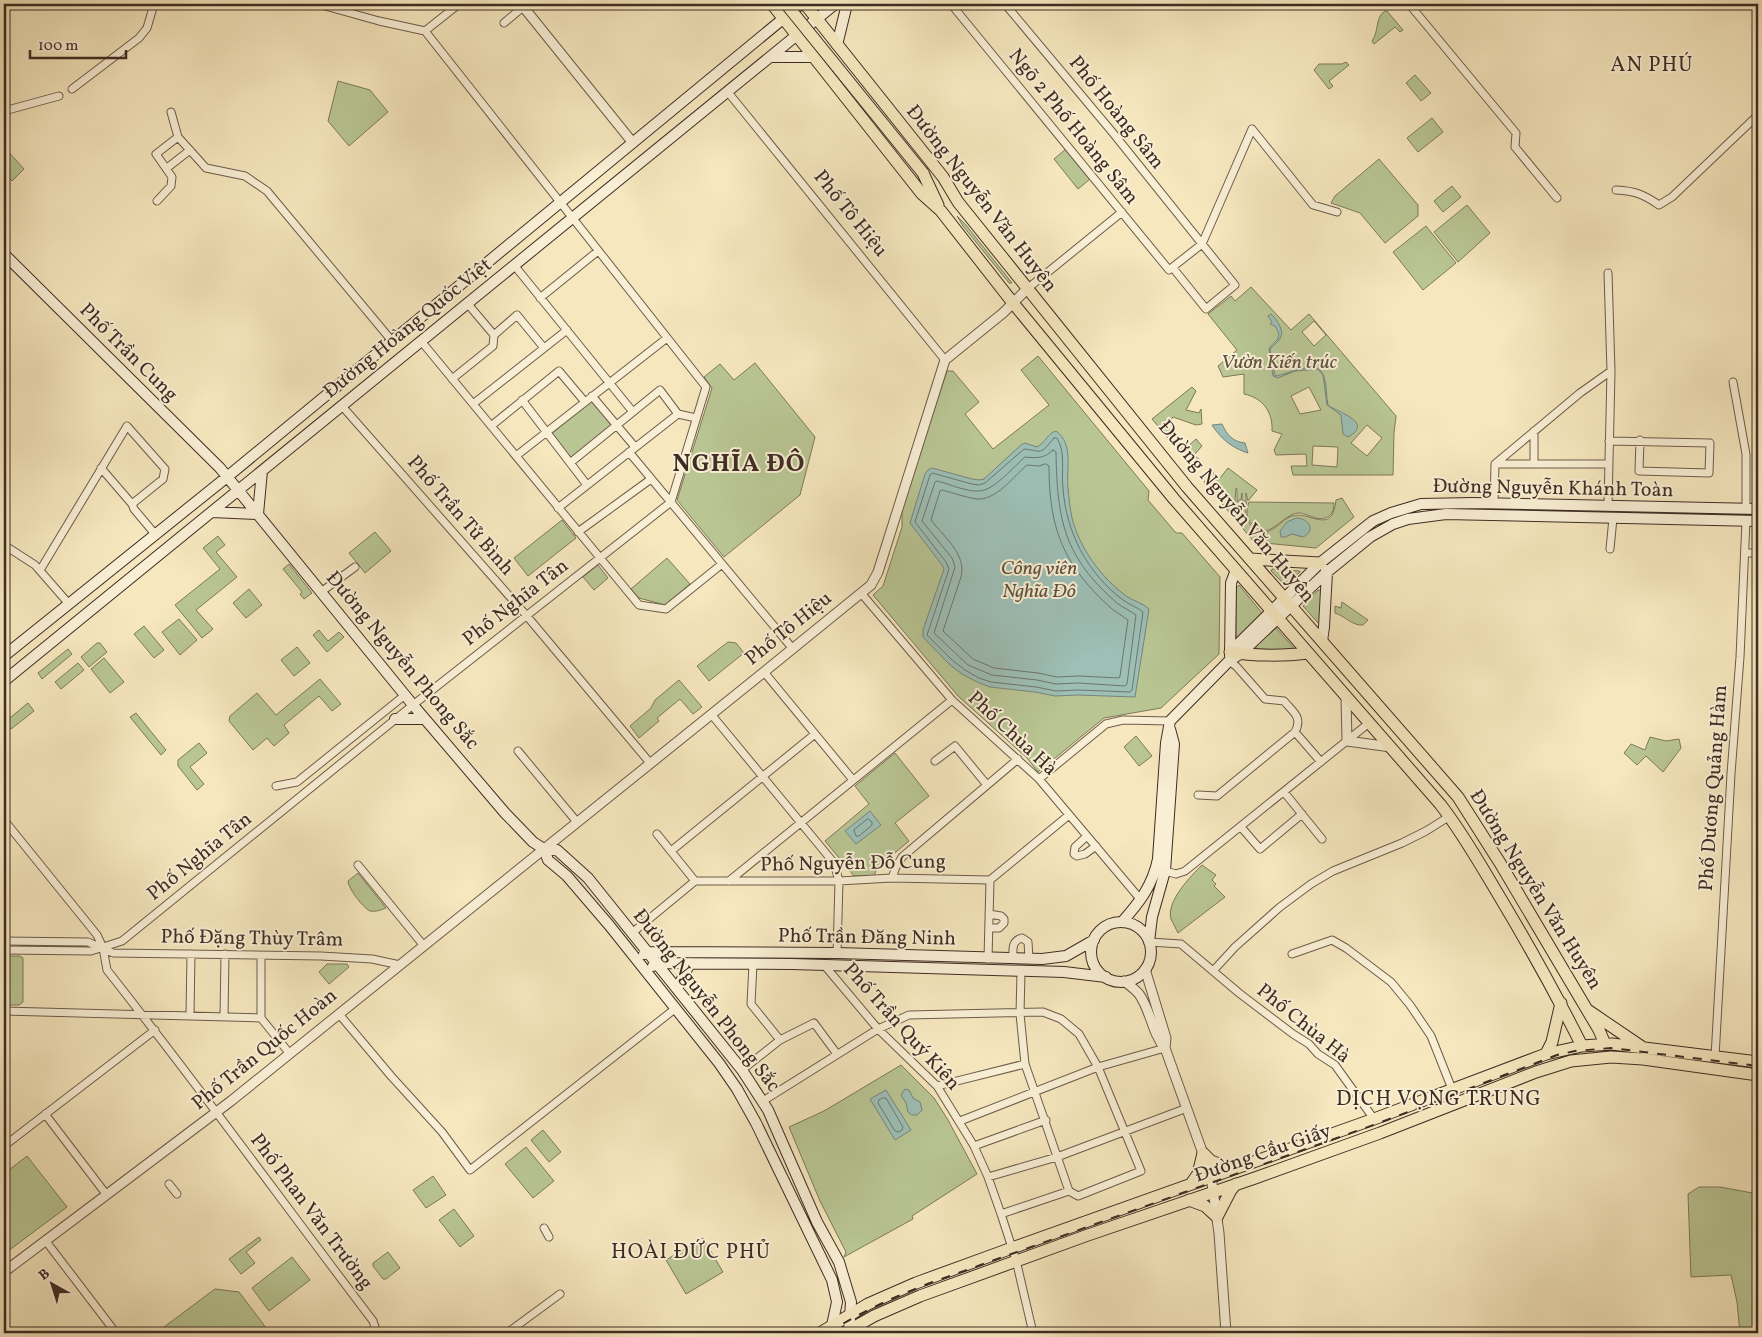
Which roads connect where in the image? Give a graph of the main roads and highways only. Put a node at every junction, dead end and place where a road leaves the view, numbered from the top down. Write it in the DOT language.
graph roads {
  1 [pos="772,4"];
  2 [pos="786,4"];
  3 [pos="801,4"];
  4 [pos="805,4"];
  5 [pos="835,4"];
  6 [pos="847,4"];
  7 [pos="817,18"];
  8 [pos="784,19"];
  9 [pos="797,35"];
  10 [pos="837,45"];
  11 [pos="770,56"];
  12 [pos="814,57"];
  13 [pos="850,60"];
  14 [pos="828,76"];
  15 [pos="923,173"];
  16 [pos="954,198"];
  17 [pos="941,211"];
  18 [pos="4,254"];
  19 [pos="1142,431"];
  20 [pos="1128,442"];
  21 [pos="262,471"];
  22 [pos="227,477"];
  23 [pos="1187,488"];
  24 [pos="238,490"];
  25 [pos="1174,499"];
  26 [pos="1746,509"];
  27 [pos="1758,510"];
  28 [pos="212,512"];
  29 [pos="258,514"];
  30 [pos="1746,521"];
  31 [pos="1758,521"];
  32 [pos="1250,559"];
  33 [pos="1324,568"];
  34 [pos="1236,570"];
  35 [pos="1287,603"];
  36 [pos="1275,615"];
  37 [pos="1322,641"];
  38 [pos="1307,652"];
  39 [pos="1233,655"];
  40 [pos="4,656"];
  41 [pos="4,681"];
  42 [pos="1382,712"];
  43 [pos="395,719"];
  44 [pos="425,719"];
  45 [pos="1368,723"];
  46 [pos="544,849"];
  47 [pos="580,870"];
  48 [pos="1161,870"];
  49 [pos="570,879"];
  50 [pos="1122,922"];
  51 [pos="1094,940"];
  52 [pos="1149,942"];
  53 [pos="647,952"];
  54 [pos="637,960"];
  55 [pos="656,963"];
  56 [pos="690,963"];
  57 [pos="646,971"];
  58 [pos="1106,977"];
  59 [pos="677,988"];
  60 [pos="1561,1003"];
  61 [pos="1588,1012"];
  62 [pos="1571,1025"];
  63 [pos="1605,1044"];
  64 [pos="1582,1046"];
  65 [pos="1644,1048"];
  66 [pos="1546,1054"];
  67 [pos="1758,1062"];
  68 [pos="1758,1075"];
  69 [pos="1480,1079"];
  70 [pos="1485,1092"];
  71 [pos="1232,1169"];
  72 [pos="796,1172"];
  73 [pos="782,1178"];
  74 [pos="1190,1184"];
  75 [pos="1236,1184"];
  76 [pos="1189,1200"];
  77 [pos="916,1283"];
  78 [pos="920,1296"];
  79 [pos="850,1314"];
  80 [pos="831,1329"];
  81 [pos="847,1332"];
  82 [pos="820,1333"];
  1 -- 8 [label="main road, Đường Nguyễn Văn Huyên"];
  2 -- 15 [label="main road, bridge"];
  3 -- 8 [label="main road, Đường Hoàng Quốc Việt"];
  4 -- 7 [label="main road, Đường Nguyễn Văn Huyên"];
  5 -- 7 [label="main road, Đường Hoàng Quốc Việt"];
  6 -- 10 [label="main road"];
  7 -- 9 [label="main road, Đường Hoàng Quốc Việt"];
  7 -- 10 [label="main road, Đường Nguyễn Văn Huyên"];
  8 -- 9 [label="main road, Đường Nguyễn Văn Huyên"];
  8 -- 22 [label="main road, Đường Hoàng Quốc Việt"];
  9 -- 11 [label="main road, Đường Hoàng Quốc Việt"];
  9 -- 12 [label="main road, Đường Nguyễn Văn Huyên"];
  10 -- 13 [label="main road, Đường Nguyễn Văn Huyên"];
  11 -- 12 [label="main road"];
  11 -- 21 [label="main road, Đường Hoàng Quốc Việt"];
  12 -- 14 [label="main road, Đường Nguyễn Văn Huyên"];
  13 -- 14 [label="main road"];
  13 -- 16 [label="main road, Đường Nguyễn Văn Huyên"];
  14 -- 17 [label="main road, Đường Nguyễn Văn Huyên"];
  15 -- 16 [label="main road"];
  15 -- 17 [label="main road"];
  16 -- 19 [label="main road, Đường Nguyễn Văn Huyên"];
  17 -- 20 [label="main road, Đường Nguyễn Văn Huyên"];
  18 -- 22 [label="main road, Phố Trần Cung"];
  19 -- 20 [label="main road"];
  19 -- 23 [label="main road, Đường Nguyễn Văn Huyên"];
  20 -- 25 [label="main road, Đường Nguyễn Văn Huyên"];
  21 -- 24 [label="main road, Đường Hoàng Quốc Việt"];
  21 -- 29 [label="main road"];
  22 -- 24 [label="main road, Phố Trần Cung"];
  22 -- 40 [label="main road, Đường Hoàng Quốc Việt"];
  23 -- 25 [label="main road"];
  23 -- 32 [label="main road, Đường Nguyễn Văn Huyên"];
  24 -- 28 [label="main road, Đường Hoàng Quốc Việt"];
  24 -- 29 [label="main road, Đường Nguyễn Phong Sắc"];
  25 -- 34 [label="main road, Đường Nguyễn Văn Huyên"];
  26 -- 27 [label="main road, Đường Nguyễn Khánh Toàn"];
  26 -- 30 [label="main road"];
  26 -- 33 [label="main road, Đường Nguyễn Khánh Toàn"];
  28 -- 29 [label="main road"];
  28 -- 41 [label="main road, Đường Hoàng Quốc Việt"];
  29 -- 44 [label="main road, Đường Nguyễn Phong Sắc"];
  30 -- 31 [label="main road, Đường Nguyễn Khánh Toàn"];
  30 -- 33 [label="main road, Đường Nguyễn Khánh Toàn"];
  32 -- 33 [label="main road"];
  32 -- 35 [label="main road, Đường Nguyễn Văn Huyên"];
  33 -- 35 [label="main road, Đường Nguyễn Khánh Toàn"];
  33 -- 37 [label="main road"];
  34 -- 36 [label="main road, Đường Nguyễn Văn Huyên"];
  34 -- 39 [label="main road"];
  35 -- 36 [label="main road, Đường Nguyễn Khánh Toàn"];
  35 -- 37 [label="main road, Đường Nguyễn Văn Huyên"];
  36 -- 38 [label="main road, Đường Nguyễn Văn Huyên"];
  36 -- 39 [label="main road, Đường Nguyễn Khánh Toàn"];
  37 -- 42 [label="main road, Đường Nguyễn Văn Huyên"];
  38 -- 39 [label="main road"];
  38 -- 45 [label="main road, Đường Nguyễn Văn Huyên"];
  39 -- 48 [label="main road, Đường Nguyễn Khánh Toàn"];
  42 -- 45 [label="main road"];
  42 -- 61 [label="main road, Đường Nguyễn Văn Huyên"];
  43 -- 44 [label="main road"];
  44 -- 46 [label="main road, Đường Nguyễn Phong Sắc"];
  45 -- 60 [label="main road, Đường Nguyễn Văn Huyên"];
  46 -- 47 [label="main road, Đường Nguyễn Phong Sắc"];
  46 -- 49 [label="main road, Đường Nguyễn Phong Sắc"];
  47 -- 49 [label="main road"];
  47 -- 53 [label="main road, Đường Nguyễn Phong Sắc"];
  48 -- 50 [label="main road"];
  48 -- 52 [label="main road"];
  49 -- 54 [label="main road, Đường Nguyễn Phong Sắc"];
  50 -- 51 [label="main road"];
  50 -- 52 [label="main road"];
  51 -- 53 [label="main road, Phố Trần Đăng Ninh"];
  51 -- 58 [label="main road"];
  52 -- 58 [label="main road"];
  53 -- 54 [label="main road"];
  53 -- 55 [label="main road, Đường Nguyễn Phong Sắc"];
  54 -- 57 [label="main road, Đường Nguyễn Phong Sắc"];
  55 -- 56 [label="main road, Phố Trần Đăng Ninh"];
  55 -- 57 [label="main road"];
  55 -- 59 [label="main road, Đường Nguyễn Phong Sắc"];
  56 -- 58 [label="main road, Phố Trần Đăng Ninh"];
  56 -- 59 [label="main road"];
  57 -- 73 [label="main road, Đường Nguyễn Phong Sắc"];
  59 -- 72 [label="main road, Đường Nguyễn Phong Sắc"];
  60 -- 62 [label="main road, Đường Nguyễn Văn Huyên"];
  60 -- 66 [label="main road"];
  61 -- 62 [label="main road"];
  61 -- 63 [label="main road, Đường Nguyễn Văn Huyên"];
  61 -- 65 [label="main road"];
  62 -- 64 [label="main road, Đường Nguyễn Văn Huyên"];
  63 -- 64 [label="main road, Đường Cầu Giấy"];
  63 -- 65 [label="main road, Đường Cầu Giấy"];
  64 -- 66 [label="main road, Đường Cầu Giấy"];
  65 -- 67 [label="main road, Đường Cầu Giấy"];
  66 -- 69 [label="main road, Đường Cầu Giấy"];
  68 -- 70 [label="main road, Đường Cầu Giấy"];
  69 -- 70 [label="main road"];
  69 -- 71 [label="main road, Đường Cầu Giấy"];
  70 -- 75 [label="main road, Đường Cầu Giấy"];
  71 -- 74 [label="main road, Đường Cầu Giấy"];
  71 -- 74 [label="main road"];
  72 -- 73 [label="main road"];
  72 -- 79 [label="main road, Đường Nguyễn Phong Sắc"];
  73 -- 80 [label="main road, Đường Nguyễn Phong Sắc"];
  74 -- 77 [label="main road, Đường Cầu Giấy"];
  75 -- 76 [label="main road, Đường Cầu Giấy"];
  75 -- 76 [label="main road"];
  76 -- 78 [label="main road, Đường Cầu Giấy"];
  77 -- 78 [label="main road"];
  77 -- 79 [label="main road, Đường Cầu Giấy"];
  78 -- 81 [label="main road, Đường Cầu Giấy"];
  79 -- 80 [label="main road, Đường Cầu Giấy"];
  79 -- 81 [label="main road, Đường Nguyễn Phong Sắc"];
  80 -- 82 [label="main road, Đường Cầu Giấy"];
}
